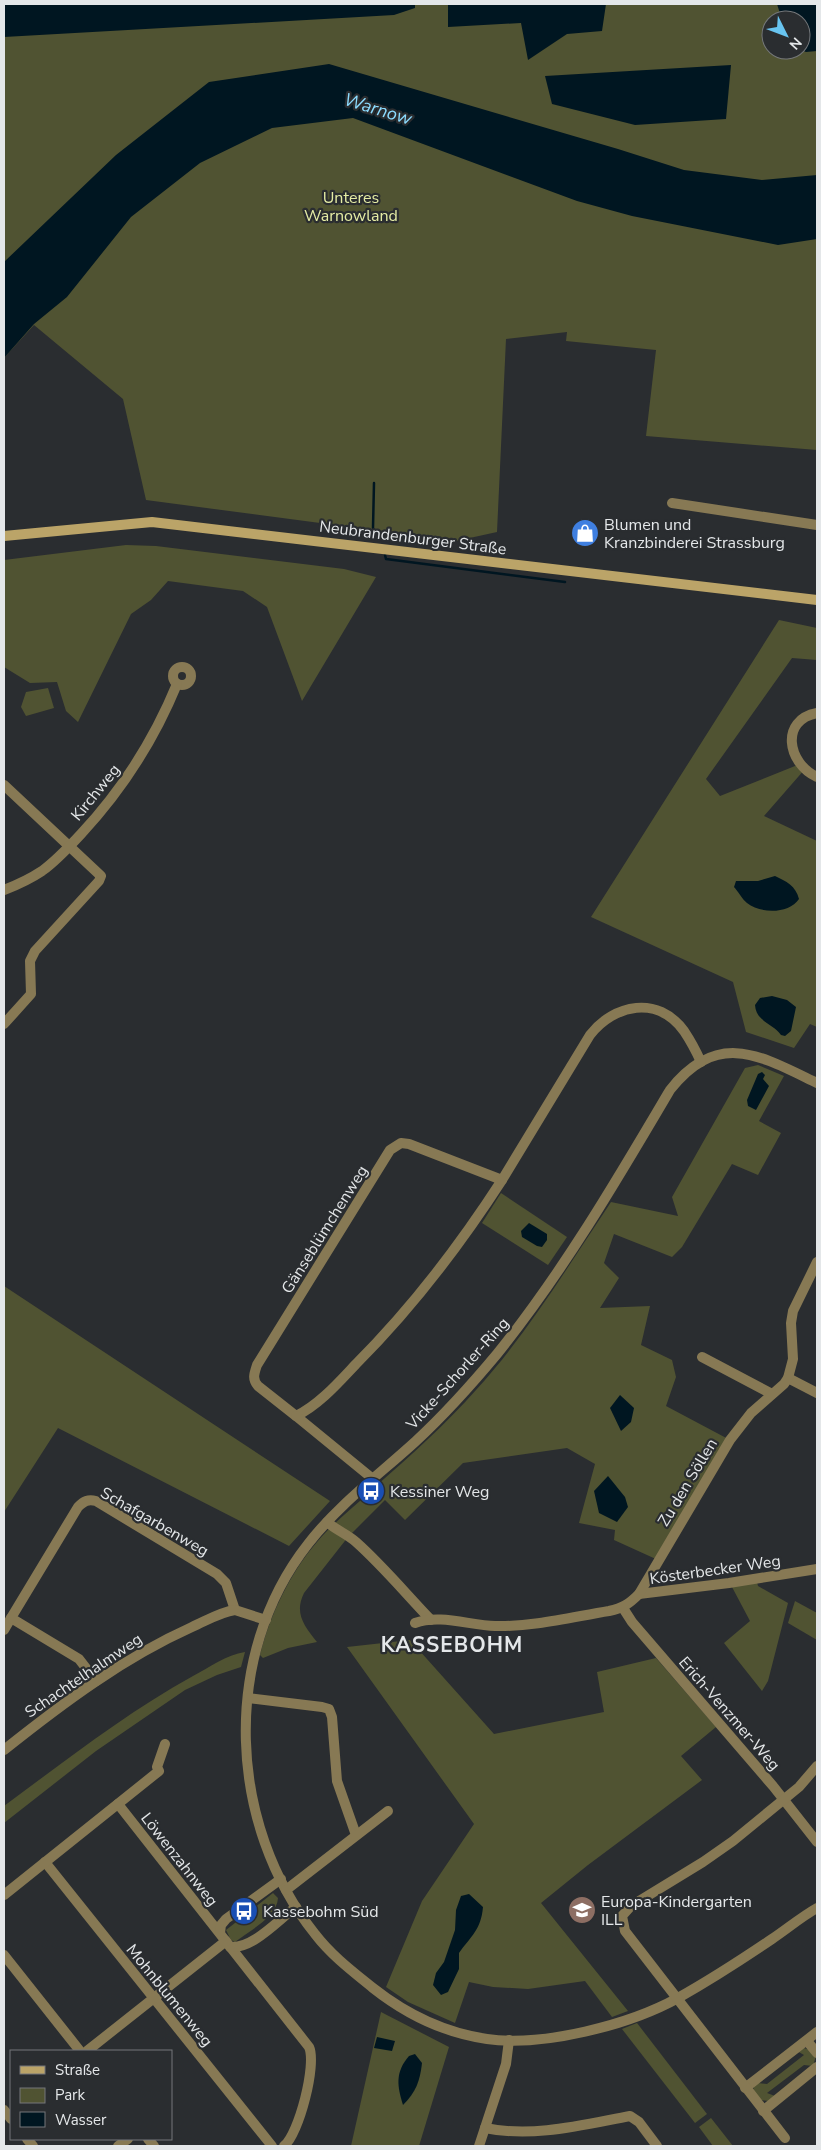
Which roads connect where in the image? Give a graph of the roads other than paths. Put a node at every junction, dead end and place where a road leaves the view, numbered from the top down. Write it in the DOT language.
graph roads {
  1 [pos="672,503"];
  2 [pos="817,525"];
  3 [pos="4,536"];
  4 [pos="817,600"];
  5 [pos="177,684"];
  6 [pos="817,713"];
  7 [pos="817,777"];
  8 [pos="4,785"];
  9 [pos="70,846"];
  10 [pos="4,890"];
  11 [pos="4,1024"];
  12 [pos="701,1062"];
  13 [pos="817,1083"];
  14 [pos="502,1180"];
  15 [pos="817,1262"];
  16 [pos="702,1357"];
  17 [pos="788,1378"];
  18 [pos="817,1393"];
  19 [pos="772,1394"];
  20 [pos="296,1416"];
  21 [pos="373,1479"];
  22 [pos="327,1522"];
  23 [pos="817,1569"];
  24 [pos="639,1594"];
  25 [pos="623,1608"];
  26 [pos="235,1610"];
  27 [pos="11,1618"];
  28 [pos="266,1620"];
  29 [pos="431,1620"];
  30 [pos="415,1623"];
  31 [pos="4,1630"];
  32 [pos="96,1681"];
  33 [pos="248,1698"];
  34 [pos="165,1744"];
  35 [pos="4,1750"];
  36 [pos="817,1766"];
  37 [pos="784,1800"];
  38 [pos="118,1804"];
  39 [pos="388,1811"];
  40 [pos="356,1835"];
  41 [pos="816,1843"];
  42 [pos="45,1862"];
  43 [pos="281,1879"];
  44 [pos="286,1890"];
  45 [pos="4,1895"];
  46 [pos="816,1906"];
  47 [pos="296,1907"];
  48 [pos="225,1940"];
  49 [pos="4,1955"];
  50 [pos="154,1998"];
  51 [pos="676,1998"];
  52 [pos="817,2032"];
  53 [pos="510,2040"];
  54 [pos="807,2041"];
  55 [pos="79,2050"];
  56 [pos="88,2050"];
  57 [pos="817,2053"];
  58 [pos="817,2067"];
  59 [pos="745,2088"];
  60 [pos="763,2111"];
  61 [pos="485,2128"];
  62 [pos="785,2138"];
  63 [pos="272,2146"];
  64 [pos="284,2146"];
  65 [pos="479,2146"];
  66 [pos="657,2146"];
  1 -- 2 [label="street"];
  3 -- 4 [label="main road, Neubrandenburger Straße"];
  5 -- 9 [label="street, Kirchweg"];
  6 -- 7 [label="street"];
  8 -- 9 [label="street"];
  9 -- 10 [label="street, Kirchweg"];
  9 -- 11 [label="street"];
  12 -- 13 [label="street, Vicke-Schorler-Ring"];
  12 -- 14 [label="street"];
  12 -- 21 [label="street, Vicke-Schorler-Ring"];
  14 -- 20 [label="street"];
  14 -- 20 [label="street, Gänseblümchenweg"];
  15 -- 17 [label="street"];
  16 -- 19 [label="street"];
  17 -- 18 [label="street"];
  17 -- 19 [label="street, Zu den Söllen"];
  19 -- 24 [label="street, Zu den Söllen"];
  20 -- 21 [label="street, Gänseblümchenweg"];
  21 -- 22 [label="street, Vicke-Schorler-Ring"];
  22 -- 28 [label="street, Vicke-Schorler-Ring"];
  22 -- 29 [label="street"];
  23 -- 24 [label="street, Kösterbecker Weg"];
  24 -- 25 [label="street, Kösterbecker Weg"];
  25 -- 29 [label="street"];
  25 -- 37 [label="street, Erich-Venzmer-Weg"];
  26 -- 27 [label="street, Schafgarbenweg"];
  26 -- 28 [label="street"];
  26 -- 32 [label="street, Schachtelhalmweg"];
  27 -- 31 [label="street, Schafgarbenweg"];
  27 -- 32 [label="street"];
  28 -- 33 [label="street, Vicke-Schorler-Ring"];
  29 -- 30 [label="street"];
  32 -- 35 [label="street, Schachtelhalmweg"];
  33 -- 40 [label="street"];
  33 -- 43 [label="street, Vicke-Schorler-Ring"];
  34 -- 38 [label="street"];
  36 -- 37 [label="street"];
  37 -- 41 [label="street, Erich-Venzmer-Weg"];
  37 -- 51 [label="street"];
  38 -- 42 [label="street"];
  38 -- 48 [label="street, Löwenzahnweg"];
  39 -- 40 [label="street"];
  40 -- 44 [label="street"];
  42 -- 45 [label="street"];
  42 -- 50 [label="street, Mohnblumenweg"];
  43 -- 44 [label="street, Vicke-Schorler-Ring"];
  43 -- 48 [label="street"];
  44 -- 47 [label="street, Vicke-Schorler-Ring"];
  46 -- 51 [label="street, Vicke-Schorler-Ring"];
  47 -- 48 [label="street"];
  47 -- 53 [label="street, Vicke-Schorler-Ring"];
  48 -- 50 [label="street"];
  48 -- 64 [label="street, Löwenzahnweg"];
  49 -- 55 [label="street"];
  50 -- 56 [label="street"];
  50 -- 63 [label="street, Mohnblumenweg"];
  51 -- 53 [label="street, Vicke-Schorler-Ring"];
  51 -- 59 [label="street"];
  52 -- 54 [label="street"];
  53 -- 61 [label="street"];
  54 -- 57 [label="street"];
  54 -- 59 [label="street"];
  58 -- 60 [label="street"];
  59 -- 60 [label="street"];
  60 -- 62 [label="street"];
  61 -- 65 [label="street"];
  61 -- 66 [label="street"];
}
